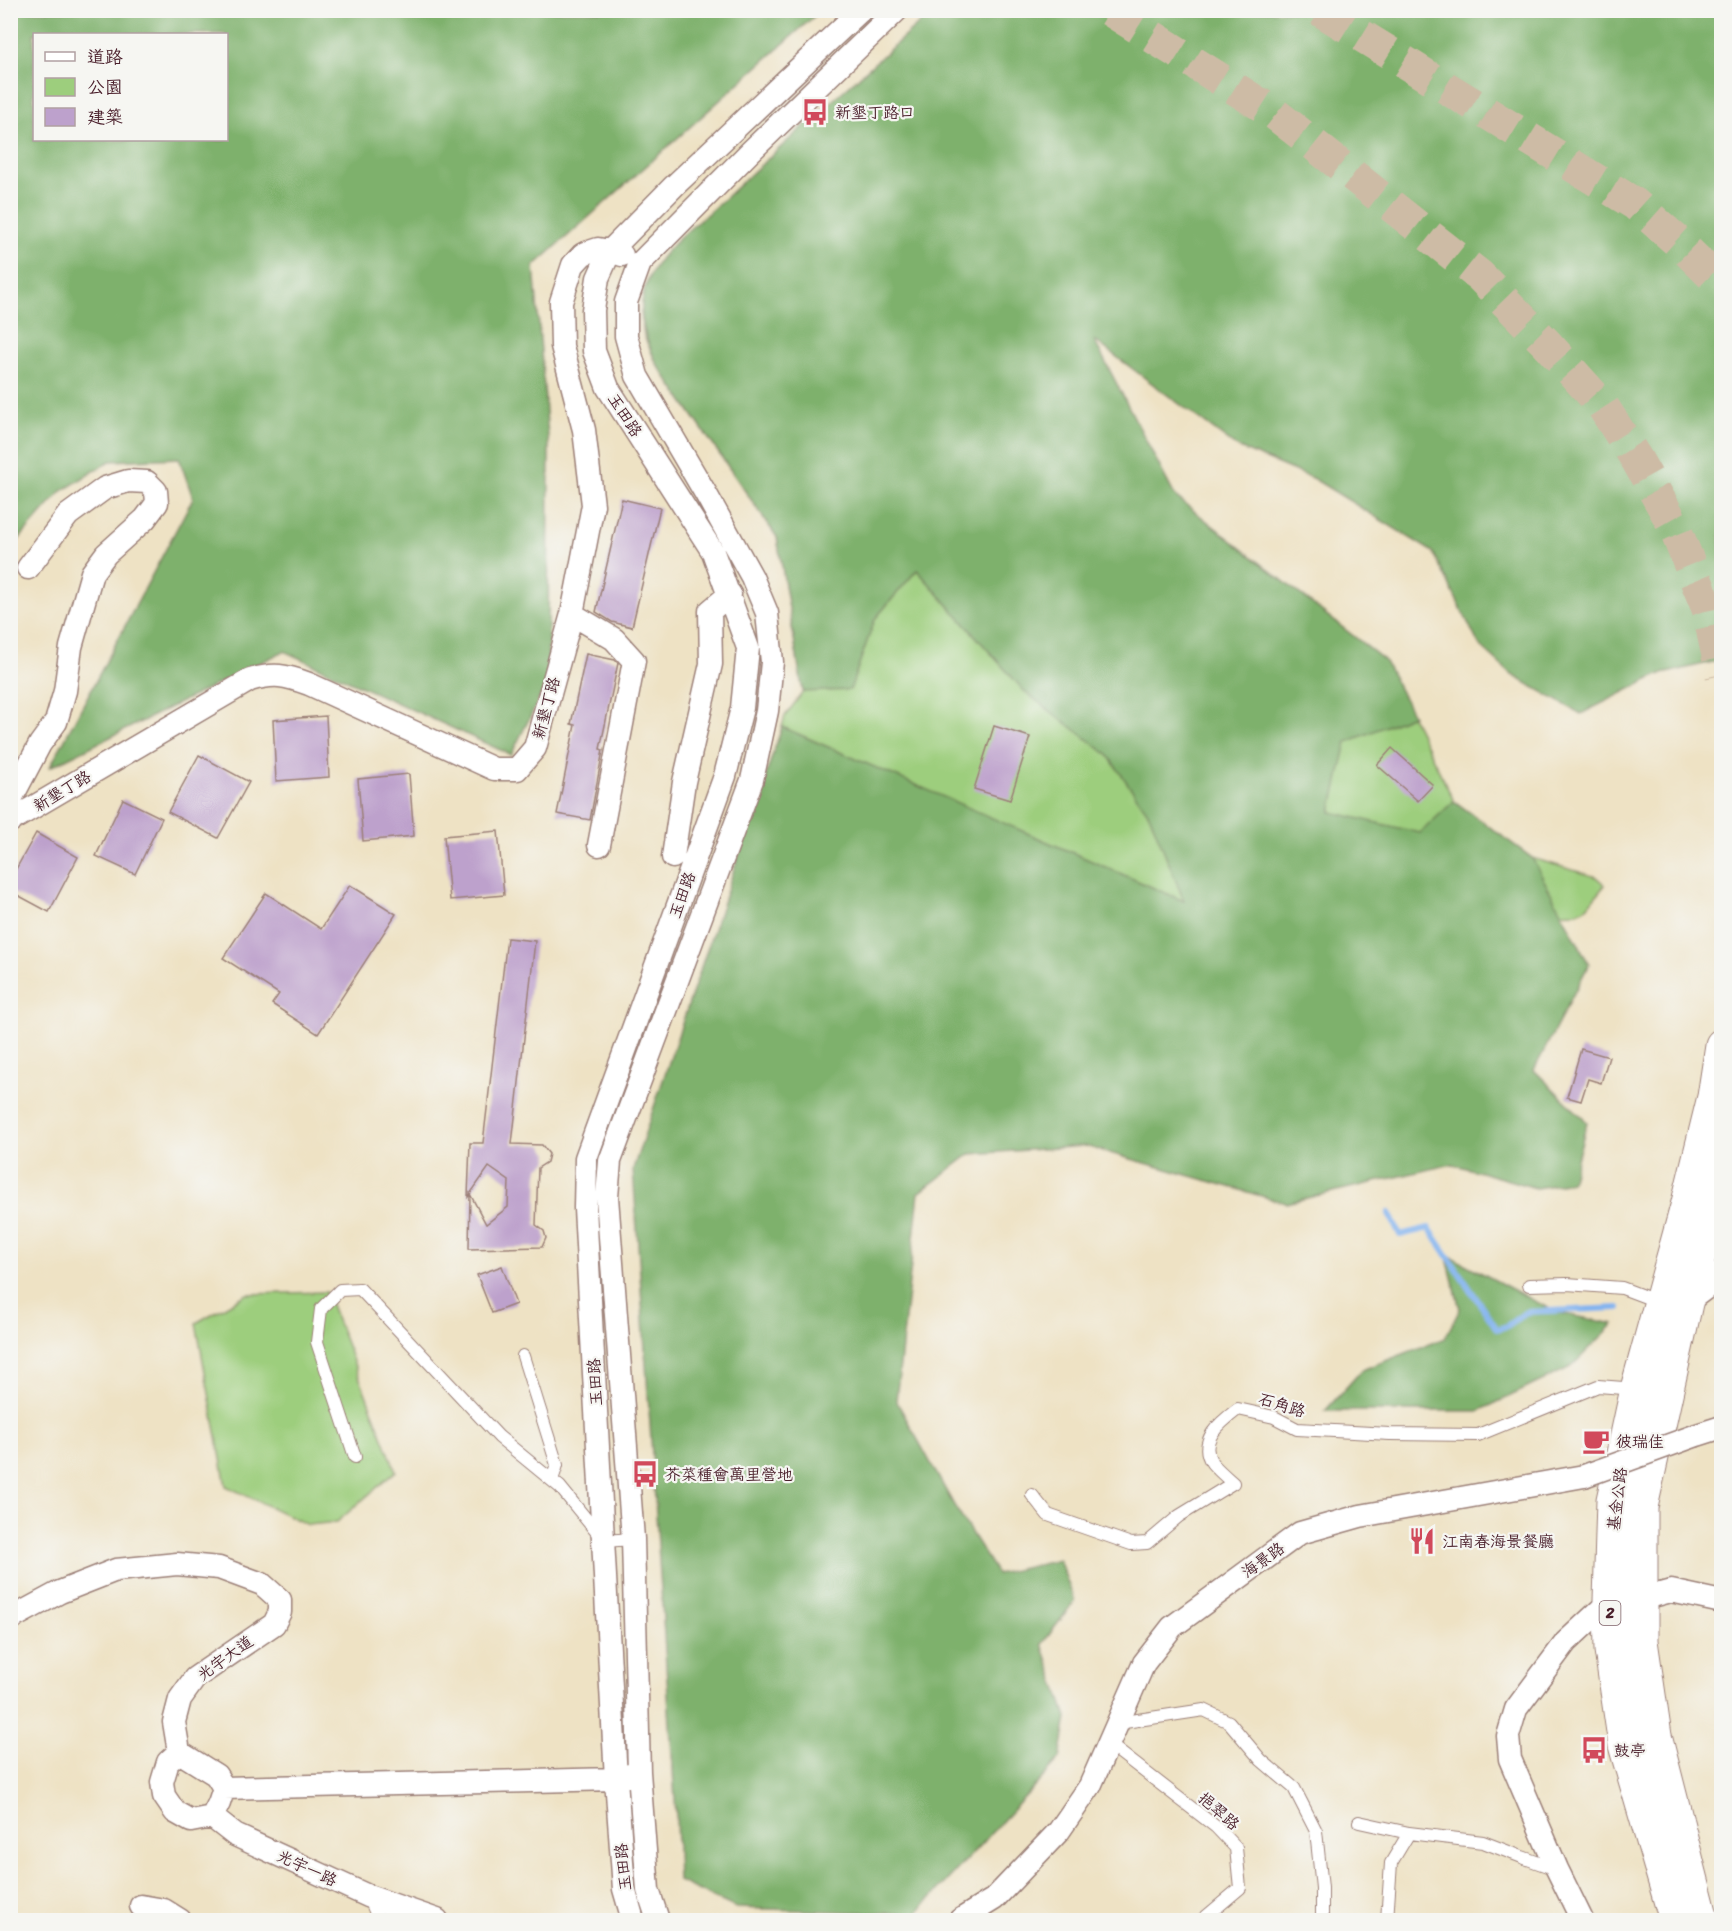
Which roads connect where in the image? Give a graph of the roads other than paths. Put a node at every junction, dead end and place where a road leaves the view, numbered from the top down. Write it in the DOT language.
graph roads {
  1 [pos="861,10"];
  2 [pos="897,10"];
  3 [pos="610,250"];
  4 [pos="640,263"];
  5 [pos="28,568"];
  6 [pos="729,594"];
  7 [pos="572,614"];
  8 [pos="10,801"];
  9 [pos="10,822"];
  10 [pos="599,845"];
  11 [pos="673,857"];
  12 [pos="1722,1045"];
  13 [pos="1722,1173"];
  14 [pos="1722,1271"];
  15 [pos="1529,1285"];
  16 [pos="1673,1303"];
  17 [pos="523,1356"];
  18 [pos="1637,1389"];
  19 [pos="1722,1427"];
  20 [pos="355,1457"];
  21 [pos="552,1480"];
  22 [pos="1032,1495"];
  23 [pos="633,1539"];
  24 [pos="604,1540"];
  25 [pos="1626,1600"];
  26 [pos="1722,1602"];
  27 [pos="10,1619"];
  28 [pos="1118,1723"];
  29 [pos="1109,1744"];
  30 [pos="179,1752"];
  31 [pos="639,1772"];
  32 [pos="616,1779"];
  33 [pos="224,1788"];
  34 [pos="212,1816"];
  35 [pos="1359,1822"];
  36 [pos="1409,1833"];
  37 [pos="1557,1869"];
  38 [pos="368,1896"];
  39 [pos="141,1906"];
  40 [pos="180,1920"];
  41 [pos="379,1920"];
  42 [pos="437,1920"];
  43 [pos="633,1920"];
  44 [pos="658,1920"];
  45 [pos="960,1920"];
  46 [pos="1202,1920"];
  47 [pos="1322,1920"];
  48 [pos="1387,1920"];
  49 [pos="1582,1920"];
  50 [pos="1676,1920"];
  51 [pos="1702,1920"];
  1 -- 3 [label="street, 玉田路"];
  2 -- 4 [label="street, 玉田路"];
  3 -- 4 [label="street"];
  3 -- 6 [label="street, 玉田路"];
  3 -- 7 [label="street, 新墾丁路"];
  4 -- 23 [label="street, 玉田路"];
  5 -- 8 [label="street"];
  6 -- 11 [label="street"];
  6 -- 24 [label="street, 玉田路"];
  7 -- 9 [label="street, 新墾丁路"];
  7 -- 10 [label="street"];
  12 -- 16 [label="main road, 基金公路 / 2"];
  13 -- 16 [label="main road, 基金公路 / 2"];
  14 -- 16 [label="street"];
  15 -- 16 [label="lane"];
  16 -- 18 [label="main road, 基金公路 / 2"];
  16 -- 25 [label="main road, 基金公路 / 2"];
  17 -- 21 [label="lane"];
  18 -- 22 [label="lane, 石角路"];
  18 -- 25 [label="main road, 基金公路 / 2"];
  19 -- 28 [label="street, 海景路, bridge"];
  20 -- 21 [label="lane"];
  21 -- 24 [label="lane"];
  23 -- 24 [label="lane"];
  23 -- 31 [label="street, 玉田路"];
  24 -- 32 [label="street, 玉田路"];
  25 -- 26 [label="street"];
  25 -- 37 [label="street"];
  25 -- 50 [label="main road, 基金公路 / 2"];
  25 -- 51 [label="main road, 基金公路 / 2"];
  27 -- 30 [label="street, 光宇大道"];
  28 -- 29 [label="street, 海景路"];
  28 -- 47 [label="lane"];
  29 -- 45 [label="street, 海景路"];
  29 -- 46 [label="lane, 挹翠路"];
  30 -- 33 [label="street"];
  30 -- 34 [label="street"];
  31 -- 32 [label="street"];
  31 -- 44 [label="street, 玉田路"];
  32 -- 33 [label="street"];
  32 -- 43 [label="street, 玉田路"];
  33 -- 34 [label="street"];
  34 -- 38 [label="street, 光宇一路"];
  35 -- 36 [label="lane"];
  36 -- 37 [label="lane"];
  36 -- 48 [label="lane"];
  37 -- 49 [label="street"];
  38 -- 41 [label="lane"];
  38 -- 42 [label="street, 光宇一路"];
  39 -- 40 [label="street"];
}
